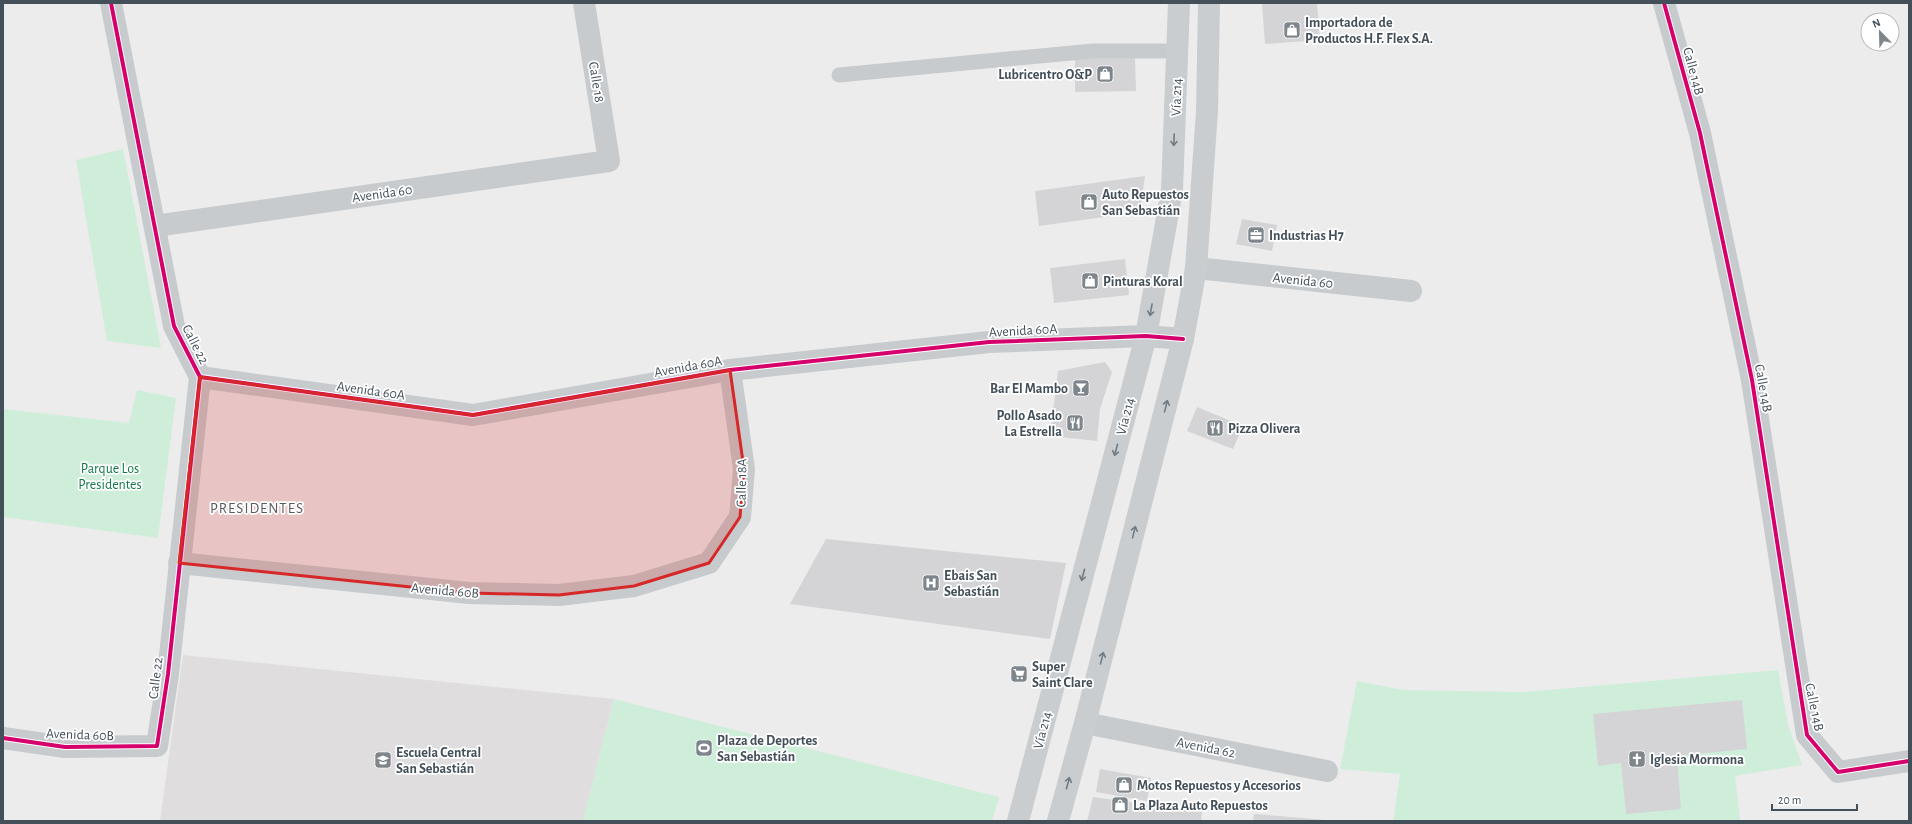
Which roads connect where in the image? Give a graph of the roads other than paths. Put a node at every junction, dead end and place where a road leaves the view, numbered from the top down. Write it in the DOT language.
graph roads {
  1 [pos="111,3"];
  2 [pos="584,3"];
  3 [pos="1179,3"];
  4 [pos="1210,3"];
  5 [pos="1664,3"];
  6 [pos="1178,51"];
  7 [pos="839,74"];
  8 [pos="609,161"];
  9 [pos="154,226"];
  10 [pos="1196,268"];
  11 [pos="1411,291"];
  12 [pos="1146,336"];
  13 [pos="1183,339"];
  14 [pos="730,370"];
  15 [pos="200,377"];
  16 [pos="179,563"];
  17 [pos="709,563"];
  18 [pos="1085,722"];
  19 [pos="3,738"];
  20 [pos="157,746"];
  21 [pos="1909,761"];
  22 [pos="1327,771"];
  23 [pos="1018,821"];
  24 [pos="1058,821"];
  1 -- 9 [label="street, Calle 22"];
  2 -- 8 [label="street, Calle 18"];
  3 -- 6 [label="main road, Vía 214"];
  4 -- 10 [label="main road"];
  5 -- 21 [label="street, Calle 14B"];
  6 -- 7 [label="lane"];
  6 -- 12 [label="main road, Vía 214, one-way"];
  8 -- 9 [label="street, Avenida 60"];
  9 -- 15 [label="street, Calle 22"];
  10 -- 11 [label="street, Avenida 60"];
  10 -- 13 [label="main road"];
  12 -- 13 [label="street, Avenida 60A"];
  12 -- 14 [label="street, Avenida 60A"];
  12 -- 23 [label="main road, Vía 214, one-way"];
  18 -- 13 [label="main road, one-way"];
  14 -- 15 [label="street, Avenida 60A"];
  14 -- 17 [label="street, Calle 18A"];
  15 -- 16 [label="street, Calle 22"];
  16 -- 17 [label="street, Avenida 60B"];
  16 -- 20 [label="street, Calle 22"];
  18 -- 22 [label="street, Avenida 62"];
  24 -- 18 [label="main road, one-way"];
  19 -- 20 [label="street, Avenida 60B"];
}
